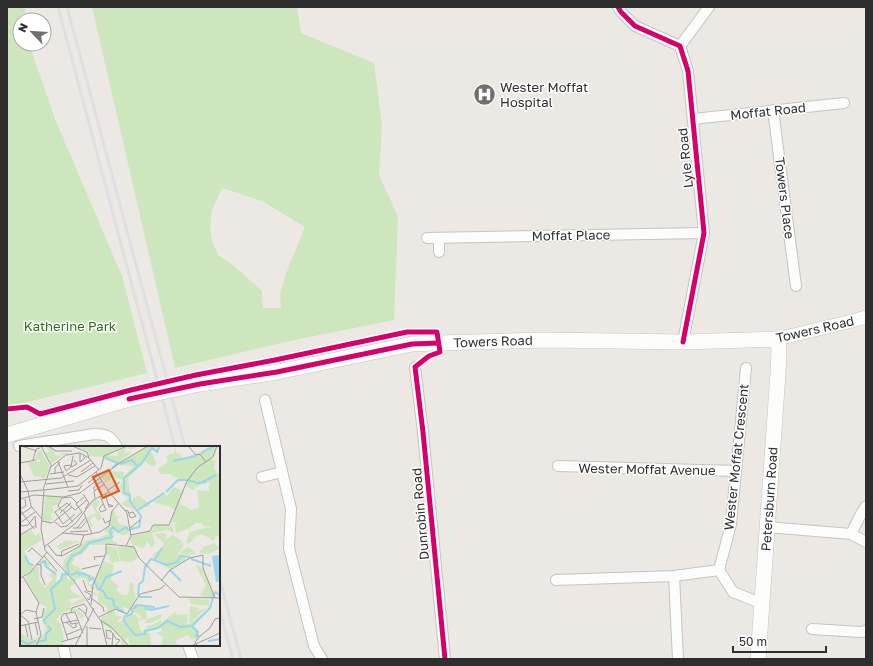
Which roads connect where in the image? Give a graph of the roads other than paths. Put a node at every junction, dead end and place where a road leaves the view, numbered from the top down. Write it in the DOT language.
graph roads {
  1 [pos="618,7"];
  2 [pos="709,7"];
  3 [pos="680,46"];
  4 [pos="844,103"];
  5 [pos="773,110"];
  6 [pos="692,119"];
  7 [pos="704,233"];
  8 [pos="427,238"];
  9 [pos="439,238"];
  10 [pos="439,252"];
  11 [pos="796,286"];
  12 [pos="866,317"];
  13 [pos="777,339"];
  14 [pos="683,342"];
  15 [pos="415,367"];
  16 [pos="746,368"];
  17 [pos="265,400"];
  18 [pos="14,438"];
  19 [pos="116,446"];
  20 [pos="20,454"];
  21 [pos="558,466"];
  22 [pos="736,471"];
  23 [pos="282,472"];
  24 [pos="262,477"];
  25 [pos="866,506"];
  26 [pos="767,527"];
  27 [pos="851,534"];
  28 [pos="866,542"];
  29 [pos="719,570"];
  30 [pos="674,576"];
  31 [pos="556,580"];
  32 [pos="763,604"];
  33 [pos="812,629"];
  34 [pos="866,631"];
  35 [pos="63,646"];
  36 [pos="188,646"];
  37 [pos="66,659"];
  38 [pos="193,659"];
  39 [pos="322,659"];
  40 [pos="445,659"];
  41 [pos="678,659"];
  42 [pos="758,659"];
  1 -- 3 [label="street"];
  2 -- 3 [label="street"];
  3 -- 6 [label="street, Lyle Road"];
  4 -- 5 [label="street, Moffat Road"];
  5 -- 6 [label="street, Moffat Road"];
  5 -- 11 [label="street, Towers Place"];
  6 -- 7 [label="street, Lyle Road"];
  7 -- 9 [label="street, Moffat Place"];
  7 -- 14 [label="street, Lyle Road"];
  8 -- 9 [label="street, Moffat Place"];
  9 -- 10 [label="street"];
  12 -- 13 [label="street, Towers Road"];
  13 -- 14 [label="main road, Towers Road"];
  13 -- 26 [label="main road, Petersburn Road"];
  14 -- 18 [label="main road, Towers Road, bridge"];
  15 -- 40 [label="street, Dunrobin Road"];
  16 -- 22 [label="street, Wester Moffat Crescent"];
  17 -- 23 [label="street"];
  18 -- 19 [label="street"];
  18 -- 20 [label="street"];
  21 -- 22 [label="street, Wester Moffat Avenue"];
  22 -- 29 [label="street, Wester Moffat Crescent"];
  23 -- 24 [label="street"];
  23 -- 39 [label="street"];
  25 -- 27 [label="street"];
  26 -- 27 [label="street"];
  26 -- 32 [label="main road, Petersburn Road"];
  27 -- 28 [label="street"];
  29 -- 30 [label="street"];
  29 -- 32 [label="street"];
  30 -- 31 [label="street"];
  30 -- 41 [label="street"];
  32 -- 42 [label="main road, Petersburn Road"];
  33 -- 34 [label="street"];
  35 -- 37 [label="street"];
  36 -- 38 [label="street"];
}
